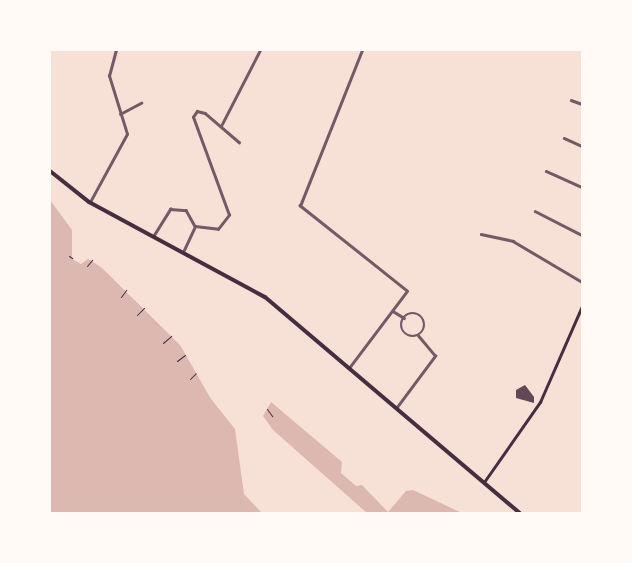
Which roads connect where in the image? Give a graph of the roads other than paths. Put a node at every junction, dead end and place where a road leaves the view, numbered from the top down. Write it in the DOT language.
graph roads {
  1 [pos="116,50"];
  2 [pos="260,50"];
  3 [pos="362,50"];
  4 [pos="571,100"];
  5 [pos="141,103"];
  6 [pos="582,104"];
  7 [pos="120,114"];
  8 [pos="221,126"];
  9 [pos="564,138"];
  10 [pos="239,142"];
  11 [pos="582,146"];
  12 [pos="50,171"];
  13 [pos="546,171"];
  14 [pos="582,188"];
  15 [pos="89,202"];
  16 [pos="535,211"];
  17 [pos="195,226"];
  18 [pos="481,234"];
  19 [pos="582,235"];
  20 [pos="154,236"];
  21 [pos="184,250"];
  22 [pos="582,282"];
  23 [pos="582,306"];
  24 [pos="393,311"];
  25 [pos="404,318"];
  26 [pos="418,336"];
  27 [pos="349,368"];
  28 [pos="397,407"];
  29 [pos="484,482"];
  30 [pos="520,513"];
  1 -- 7 [label="street"];
  2 -- 8 [label="street"];
  3 -- 24 [label="street"];
  4 -- 6 [label="street"];
  5 -- 7 [label="street"];
  7 -- 15 [label="street"];
  8 -- 10 [label="street"];
  8 -- 17 [label="street"];
  9 -- 11 [label="street"];
  12 -- 15 [label="highway"];
  13 -- 14 [label="street"];
  15 -- 20 [label="highway"];
  16 -- 19 [label="street"];
  17 -- 20 [label="street"];
  17 -- 21 [label="street"];
  18 -- 22 [label="street"];
  20 -- 21 [label="highway"];
  21 -- 27 [label="highway"];
  23 -- 29 [label="main road"];
  24 -- 25 [label="street"];
  24 -- 27 [label="street"];
  25 -- 26 [label="street"];
  25 -- 26 [label="street"];
  26 -- 28 [label="street"];
  27 -- 28 [label="highway"];
  28 -- 29 [label="highway"];
  29 -- 30 [label="highway"];
}
